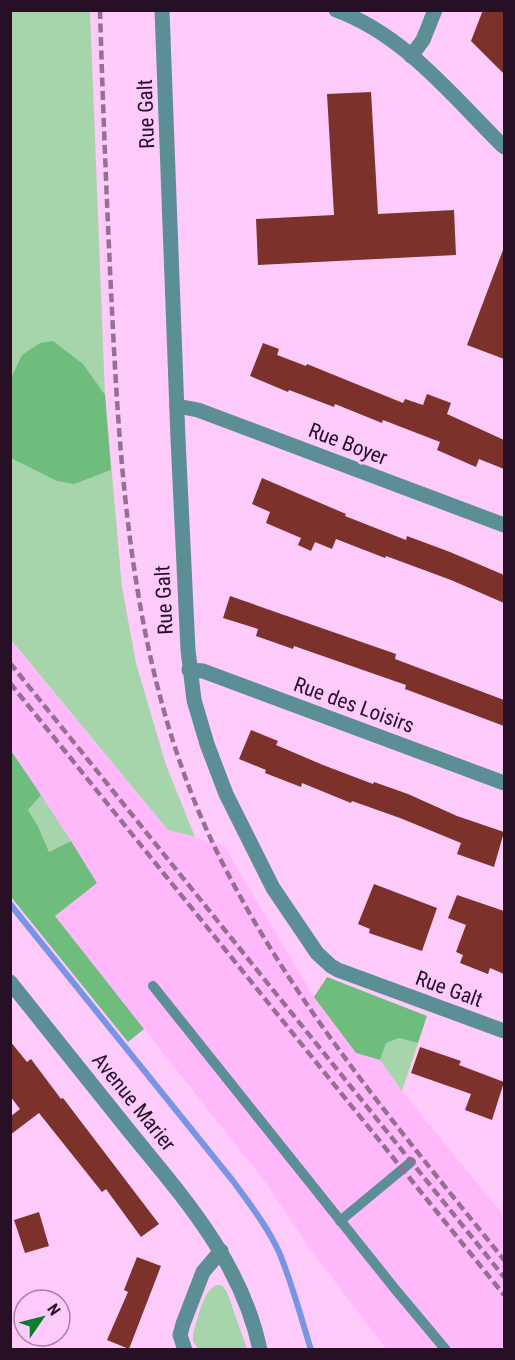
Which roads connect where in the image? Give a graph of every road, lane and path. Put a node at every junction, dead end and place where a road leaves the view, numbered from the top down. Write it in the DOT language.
graph roads {
  1 [pos="162,10"];
  2 [pos="336,10"];
  3 [pos="435,10"];
  4 [pos="411,56"];
  5 [pos="504,147"];
  6 [pos="177,406"];
  7 [pos="504,525"];
  8 [pos="189,670"];
  9 [pos="504,783"];
  10 [pos="10,982"];
  11 [pos="153,986"];
  12 [pos="504,1032"];
  13 [pos="411,1162"];
  14 [pos="340,1221"];
  15 [pos="221,1251"];
  16 [pos="185,1350"];
  17 [pos="260,1350"];
  18 [pos="446,1350"];
  1 -- 6 [label="street, Rue Galt"];
  2 -- 4 [label="street"];
  3 -- 4 [label="street"];
  4 -- 5 [label="street"];
  6 -- 7 [label="street, Rue Boyer"];
  6 -- 8 [label="street, Rue Galt"];
  8 -- 9 [label="street, Rue des Loisirs"];
  8 -- 12 [label="street, Rue Galt"];
  10 -- 15 [label="street, Avenue Marier"];
  11 -- 14 [label="lane"];
  13 -- 14 [label="lane"];
  14 -- 18 [label="lane"];
  15 -- 16 [label="street"];
  15 -- 17 [label="street, Avenue Marier"];
}
